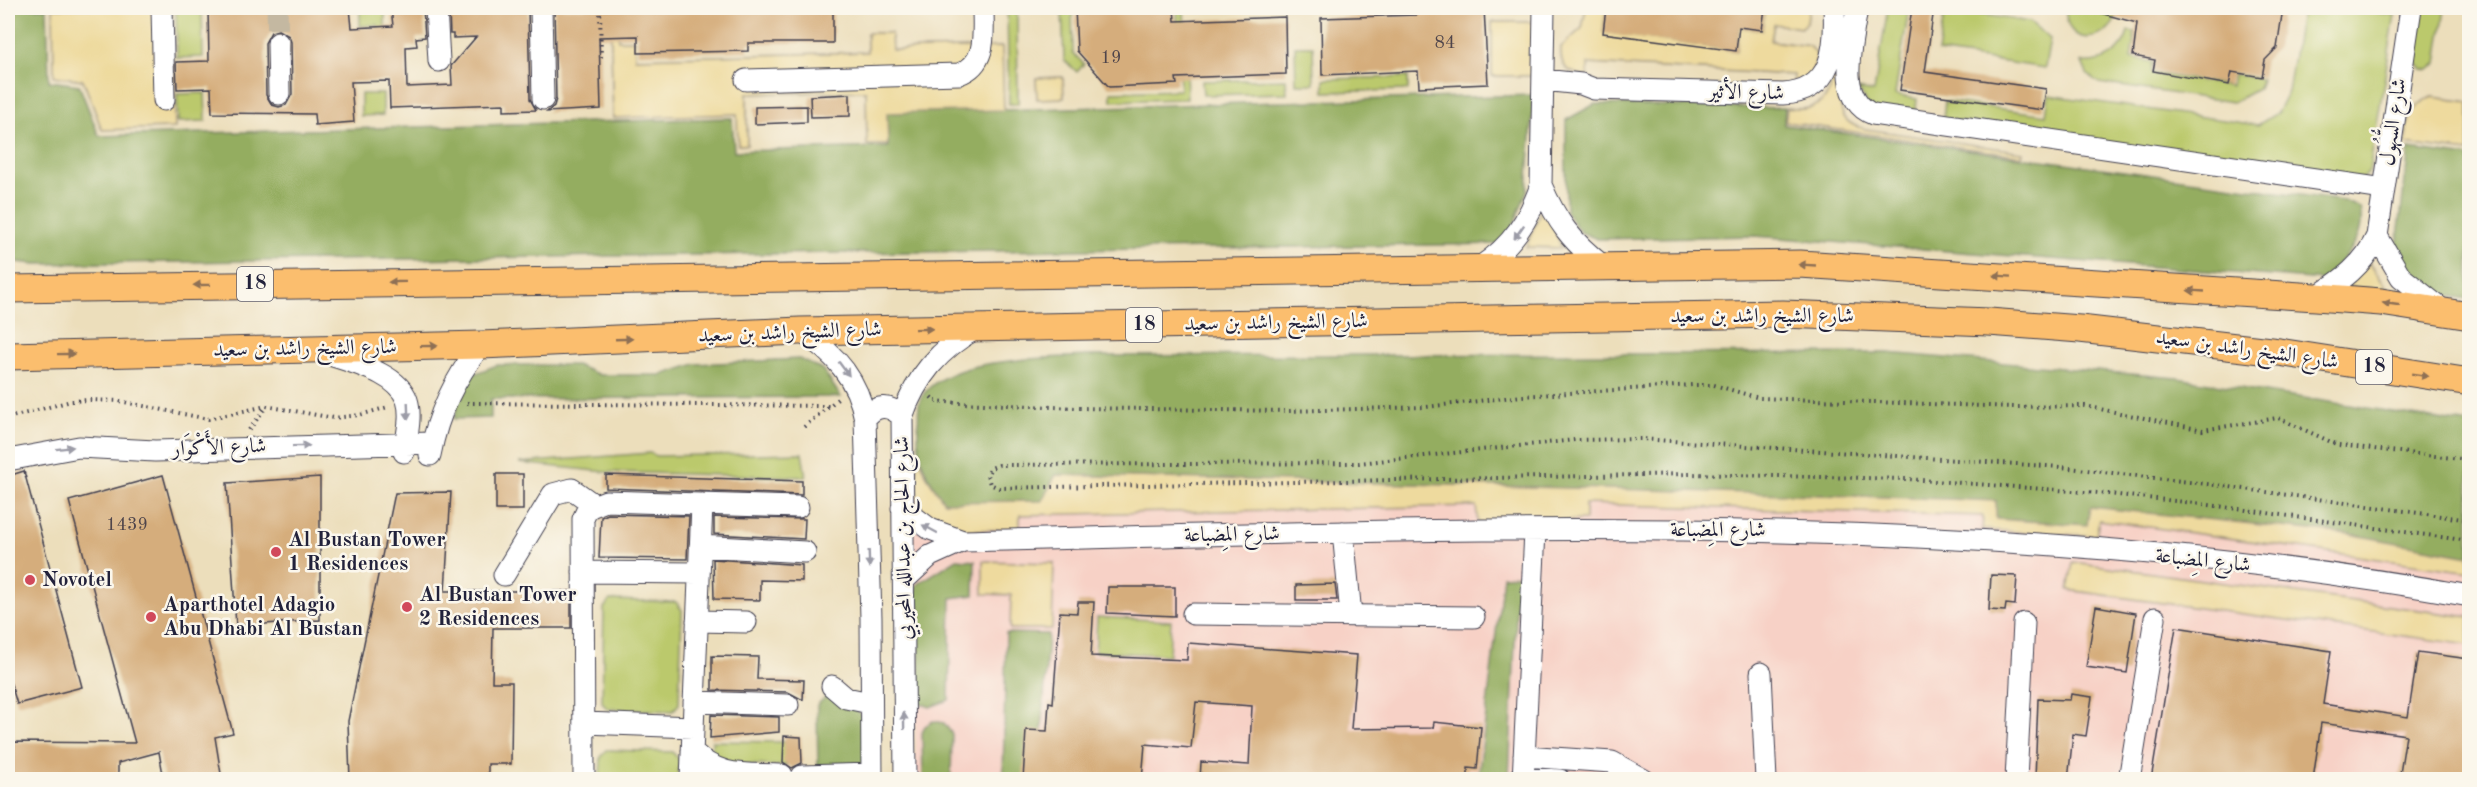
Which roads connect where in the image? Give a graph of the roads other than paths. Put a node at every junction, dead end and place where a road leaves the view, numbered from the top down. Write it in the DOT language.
graph roads {
  1 [pos="162,8"];
  2 [pos="436,8"];
  3 [pos="541,8"];
  4 [pos="983,8"];
  5 [pos="1544,8"];
  6 [pos="1834,8"];
  7 [pos="1857,8"];
  8 [pos="2411,8"];
  9 [pos="278,42"];
  10 [pos="439,61"];
  11 [pos="746,80"];
  12 [pos="1543,88"];
  13 [pos="279,94"];
  14 [pos="543,99"];
  15 [pos="164,100"];
  16 [pos="1541,184"];
  17 [pos="2384,189"];
  18 [pos="2377,236"];
  19 [pos="1603,266"];
  20 [pos="1480,267"];
  21 [pos="8,278"];
  22 [pos="34,287"];
  23 [pos="8,289"];
  24 [pos="2316,297"];
  25 [pos="2457,314"];
  26 [pos="976,328"];
  27 [pos="800,331"];
  28 [pos="482,345"];
  29 [pos="313,349"];
  30 [pos="8,356"];
  31 [pos="2469,382"];
  32 [pos="902,417"];
  33 [pos="865,419"];
  34 [pos="405,447"];
  35 [pos="8,460"];
  36 [pos="593,504"];
  37 [pos="702,504"];
  38 [pos="798,507"];
  39 [pos="902,508"];
  40 [pos="1535,531"];
  41 [pos="1343,532"];
  42 [pos="963,541"];
  43 [pos="700,546"];
  44 [pos="805,552"];
  45 [pos="583,572"];
  46 [pos="699,573"];
  47 [pos="504,575"];
  48 [pos="904,580"];
  49 [pos="2469,596"];
  50 [pos="1192,614"];
  51 [pos="1352,615"];
  52 [pos="1474,617"];
  53 [pos="2154,618"];
  54 [pos="697,621"];
  55 [pos="746,622"];
  56 [pos="2024,623"];
  57 [pos="1761,673"];
  58 [pos="871,676"];
  59 [pos="694,702"];
  60 [pos="870,703"];
  61 [pos="788,705"];
  62 [pos="584,723"];
  63 [pos="693,727"];
  64 [pos="692,751"];
  65 [pos="1524,756"];
  66 [pos="752,776"];
  67 [pos="806,776"];
  68 [pos="872,777"];
  69 [pos="1523,779"];
  70 [pos="584,780"];
  71 [pos="691,780"];
  72 [pos="906,780"];
  73 [pos="1560,780"];
  74 [pos="1644,780"];
  75 [pos="1766,780"];
  76 [pos="2016,780"];
  77 [pos="2129,780"];
  1 -- 15 [label="street"];
  2 -- 10 [label="street"];
  3 -- 14 [label="street"];
  4 -- 11 [label="street"];
  5 -- 12 [label="street"];
  6 -- 12 [label="street, شارع الأثير"];
  7 -- 17 [label="street"];
  8 -- 17 [label="street, شارع السُّهُول"];
  9 -- 13 [label="street"];
  12 -- 16 [label="street"];
  16 -- 19 [label="street"];
  16 -- 20 [label="street, one-way"];
  17 -- 18 [label="street, شارع السُّهُول"];
  18 -- 24 [label="street, شارع السُّهُول"];
  18 -- 25 [label="street"];
  19 -- 20 [label="main road, 18"];
  24 -- 19 [label="main road, 18, one-way"];
  20 -- 22 [label="main road, 18, one-way"];
  21 -- 22 [label="main road"];
  22 -- 23 [label="main road, 18"];
  25 -- 24 [label="main road, 18, one-way"];
  27 -- 26 [label="main road, شارع الشيخ راشد بن سعيد / 18, one-way"];
  26 -- 31 [label="main road, شارع الشيخ راشد بن سعيد / 18, one-way"];
  26 -- 32 [label="street, شارع الحاج بن عبدالله المحيربي"];
  28 -- 27 [label="main road, شارع الشيخ راشد بن سعيد / 18, one-way"];
  27 -- 33 [label="street, شارع الحاج بن عبدالله المحيربي, one-way"];
  29 -- 28 [label="main road, شارع الشيخ راشد بن سعيد / 18, one-way"];
  28 -- 34 [label="street, شارع الأَكْوَار"];
  30 -- 29 [label="main road, شارع الشيخ راشد بن سعيد / 18, one-way"];
  29 -- 34 [label="street, one-way"];
  32 -- 33 [label="street"];
  32 -- 39 [label="street, شارع الحاج بن عبدالله المحيربي"];
  33 -- 58 [label="street, شارع الحاج بن عبدالله المحيربي, one-way"];
  35 -- 34 [label="street, شارع الأَكْوَار, one-way"];
  36 -- 37 [label="street"];
  36 -- 45 [label="street"];
  36 -- 47 [label="street"];
  37 -- 38 [label="street"];
  37 -- 43 [label="street"];
  42 -- 39 [label="street, شارع المِضباعة, one-way"];
  39 -- 48 [label="street, شارع الحاج بن عبدالله المحيربي"];
  40 -- 41 [label="street, شارع المِضباعة"];
  40 -- 49 [label="street, شارع المِضباعة"];
  40 -- 65 [label="street"];
  41 -- 42 [label="street, شارع المِضباعة"];
  41 -- 51 [label="street"];
  42 -- 48 [label="street, شارع المِضباعة"];
  43 -- 44 [label="street"];
  43 -- 46 [label="street"];
  45 -- 46 [label="street"];
  45 -- 62 [label="street"];
  46 -- 54 [label="street"];
  72 -- 48 [label="street, شارع الحاج بن عبدالله المحيربي, one-way"];
  50 -- 51 [label="street"];
  51 -- 52 [label="street"];
  53 -- 77 [label="street"];
  54 -- 55 [label="street"];
  54 -- 59 [label="street"];
  56 -- 76 [label="street"];
  57 -- 75 [label="street"];
  58 -- 60 [label="street, شارع الحاج بن عبدالله المحيربي"];
  58 -- 60 [label="street"];
  59 -- 61 [label="street"];
  59 -- 63 [label="street"];
  60 -- 68 [label="street, شارع الحاج بن عبدالله المحيربي"];
  62 -- 63 [label="street"];
  62 -- 70 [label="street"];
  63 -- 64 [label="street"];
  64 -- 66 [label="street"];
  64 -- 71 [label="street"];
  65 -- 69 [label="street"];
  65 -- 74 [label="street"];
  66 -- 67 [label="street"];
  67 -- 68 [label="street"];
  69 -- 73 [label="street"];
}
